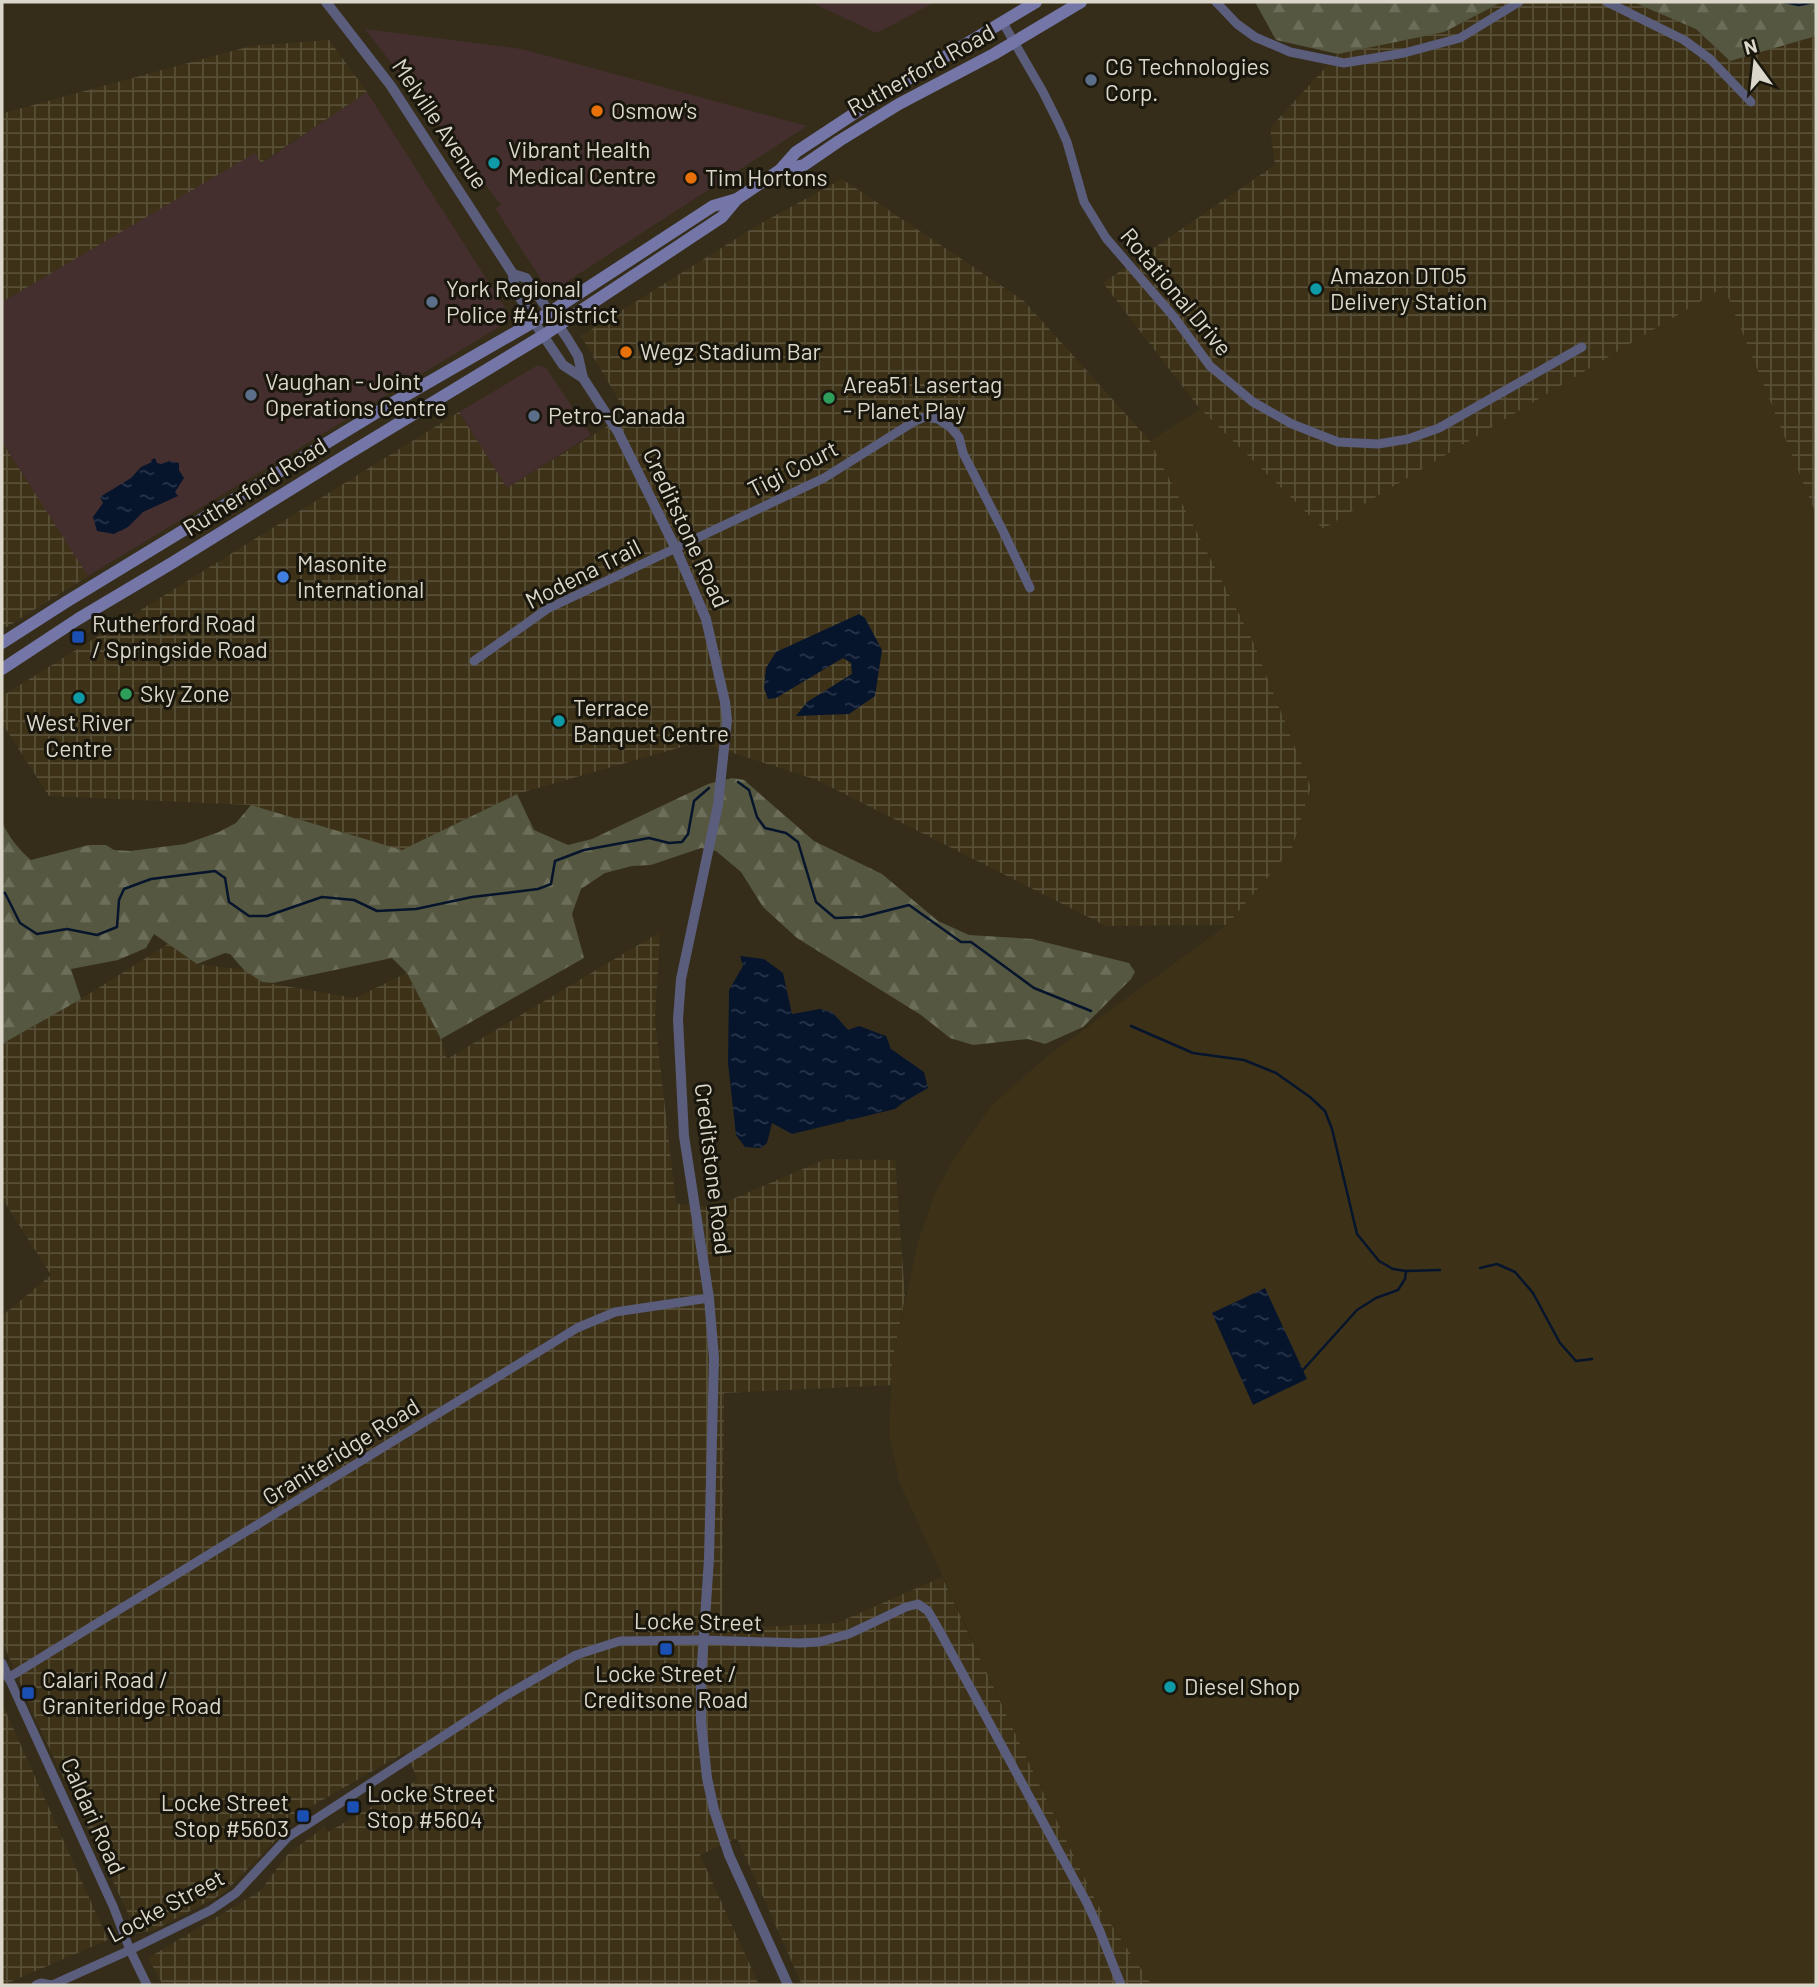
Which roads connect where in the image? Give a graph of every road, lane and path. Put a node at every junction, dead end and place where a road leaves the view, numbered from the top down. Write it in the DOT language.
graph roads {
  1 [pos="326,2"];
  2 [pos="1036,2"];
  3 [pos="1081,2"];
  4 [pos="1216,2"];
  5 [pos="1519,2"];
  6 [pos="1607,2"];
  7 [pos="1002,21"];
  8 [pos="1013,42"];
  9 [pos="1751,102"];
  10 [pos="780,170"];
  11 [pos="737,199"];
  12 [pos="513,274"];
  13 [pos="549,313"];
  14 [pos="534,322"];
  15 [pos="558,326"];
  16 [pos="544,335"];
  17 [pos="1582,347"];
  18 [pos="583,378"];
  19 [pos="676,549"];
  20 [pos="1030,588"];
  21 [pos="2,643"];
  22 [pos="474,661"];
  23 [pos="2,669"];
  24 [pos="709,1298"];
  25 [pos="704,1640"];
  26 [pos="2,1663"];
  27 [pos="8,1678"];
  28 [pos="130,1950"];
  29 [pos="36,1985"];
  30 [pos="52,1985"];
  31 [pos="146,1985"];
  32 [pos="788,1985"];
  33 [pos="1121,1985"];
  1 -- 12 [label="street, Melville Avenue"];
  2 -- 7 [label="main road, Rutherford Road"];
  3 -- 8 [label="main road, Rutherford Road"];
  4 -- 5 [label="street"];
  6 -- 9 [label="street"];
  7 -- 8 [label="street, Rotational Drive"];
  7 -- 10 [label="main road, Rutherford Road"];
  8 -- 10 [label="main road, Rutherford Road"];
  8 -- 17 [label="street, Rotational Drive"];
  10 -- 11 [label="main road, Rutherford Road"];
  11 -- 13 [label="main road, Rutherford Road"];
  11 -- 15 [label="main road, Rutherford Road"];
  12 -- 13 [label="street, Melville Avenue"];
  12 -- 14 [label="street, Melville Avenue"];
  13 -- 14 [label="main road, Rutherford Road"];
  13 -- 15 [label="street, Melville Avenue"];
  14 -- 16 [label="street, Melville Avenue"];
  14 -- 21 [label="main road, Rutherford Road"];
  15 -- 16 [label="main road, Rutherford Road"];
  15 -- 18 [label="street, Creditstone Road"];
  16 -- 18 [label="street, Creditstone Road"];
  16 -- 23 [label="main road, Rutherford Road"];
  18 -- 19 [label="street, Creditstone Road"];
  19 -- 20 [label="street, Tigi Court"];
  19 -- 22 [label="street, Modena Trail"];
  19 -- 24 [label="street, Creditstone Road"];
  24 -- 25 [label="street, Creditstone Road"];
  24 -- 27 [label="street, Graniteridge Road"];
  25 -- 28 [label="street, Locke Street"];
  25 -- 32 [label="street, Creditstone Road"];
  25 -- 33 [label="street, Locke Street"];
  26 -- 27 [label="street, Caldari Road"];
  27 -- 28 [label="street, Caldari Road"];
  28 -- 30 [label="street, Locke Street"];
  28 -- 31 [label="street, Caldari Road"];
  29 -- 30 [label="street, Locke Street"];
}
